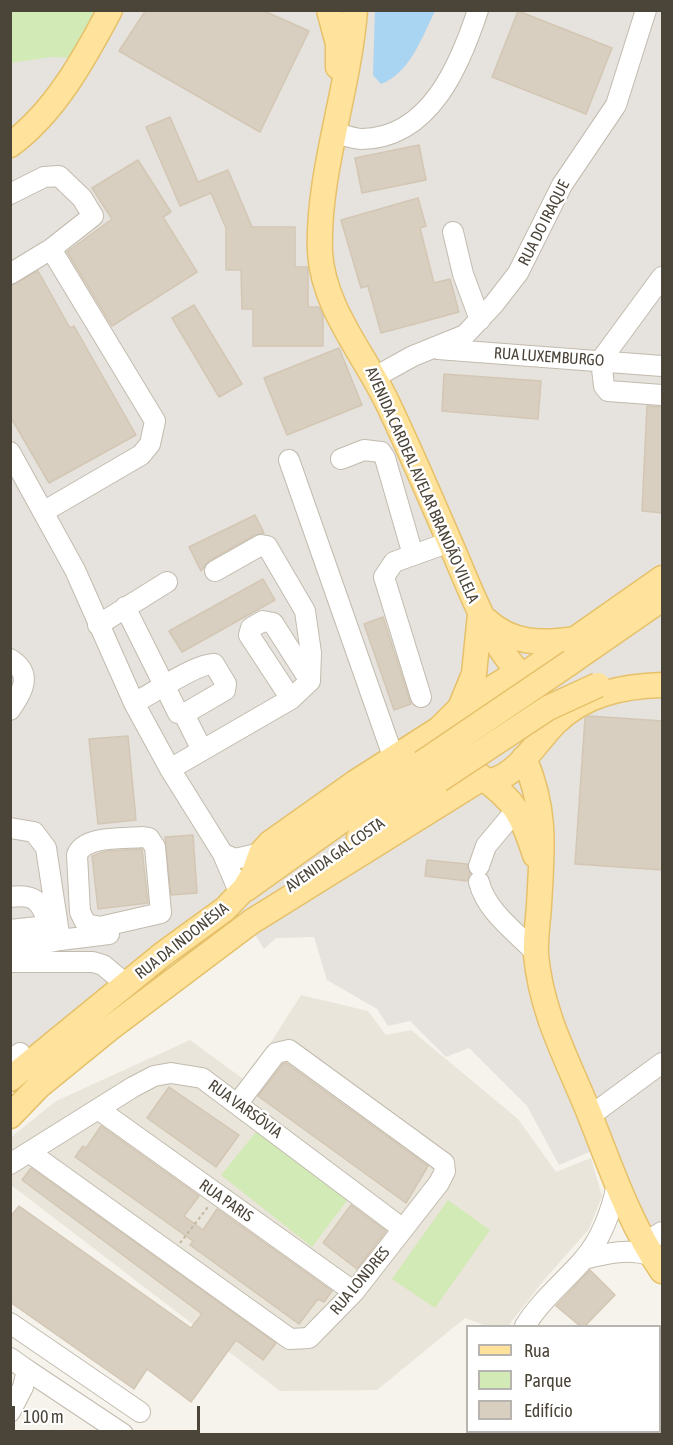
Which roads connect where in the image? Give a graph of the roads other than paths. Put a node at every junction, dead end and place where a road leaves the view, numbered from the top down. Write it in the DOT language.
graph roads {
  1 [pos="110,10"];
  2 [pos="329,10"];
  3 [pos="355,10"];
  4 [pos="478,10"];
  5 [pos="646,10"];
  6 [pos="337,122"];
  7 [pos="10,145"];
  8 [pos="10,195"];
  9 [pos="453,232"];
  10 [pos="51,249"];
  11 [pos="10,274"];
  12 [pos="663,277"];
  13 [pos="480,320"];
  14 [pos="436,349"];
  15 [pos="601,360"];
  16 [pos="663,366"];
  17 [pos="375,377"];
  18 [pos="663,395"];
  19 [pos="10,453"];
  20 [pos="341,459"];
  21 [pos="289,460"];
  22 [pos="43,512"];
  23 [pos="450,542"];
  24 [pos="413,555"];
  25 [pos="215,571"];
  26 [pos="663,578"];
  27 [pos="167,582"];
  28 [pos="663,599"];
  29 [pos="125,607"];
  30 [pos="480,614"];
  31 [pos="98,625"];
  32 [pos="576,638"];
  33 [pos="10,659"];
  34 [pos="523,672"];
  35 [pos="663,675"];
  36 [pos="310,681"];
  37 [pos="663,685"];
  38 [pos="165,688"];
  39 [pos="421,697"];
  40 [pos="291,699"];
  41 [pos="134,703"];
  42 [pos="10,710"];
  43 [pos="459,710"];
  44 [pos="184,714"];
  45 [pos="545,734"];
  46 [pos="202,750"];
  47 [pos="524,758"];
  48 [pos="394,759"];
  49 [pos="170,769"];
  50 [pos="430,772"];
  51 [pos="486,780"];
  52 [pos="517,809"];
  53 [pos="10,828"];
  54 [pos="261,853"];
  55 [pos="223,854"];
  56 [pos="540,872"];
  57 [pos="240,894"];
  58 [pos="10,897"];
  59 [pos="161,912"];
  60 [pos="251,922"];
  61 [pos="10,930"];
  62 [pos="55,930"];
  63 [pos="10,950"];
  64 [pos="536,953"];
  65 [pos="10,962"];
  66 [pos="127,985"];
  67 [pos="663,1063"];
  68 [pos="10,1079"];
  69 [pos="238,1103"];
  70 [pos="98,1109"];
  71 [pos="10,1116"];
  72 [pos="590,1116"];
  73 [pos="30,1152"];
  74 [pos="10,1164"];
  75 [pos="617,1184"];
  76 [pos="403,1229"];
  77 [pos="656,1251"];
  78 [pos="584,1259"];
  79 [pos="354,1292"];
  80 [pos="10,1323"];
  81 [pos="526,1325"];
  82 [pos="10,1358"];
  83 [pos="27,1370"];
  84 [pos="10,1412"];
  85 [pos="140,1412"];
  86 [pos="123,1434"];
  1 -- 7 [label="main road"];
  2 -- 6 [label="main road"];
  3 -- 6 [label="main road, AVENIDA CARDEAL AVELAR BRANDÃO VILELA"];
  4 -- 6 [label="street"];
  5 -- 13 [label="street, RUA DO IRAQUE"];
  6 -- 17 [label="main road, AVENIDA CARDEAL AVELAR BRANDÃO VILELA"];
  8 -- 10 [label="street"];
  9 -- 13 [label="street"];
  10 -- 11 [label="street"];
  10 -- 22 [label="street"];
  12 -- 15 [label="street"];
  13 -- 14 [label="street, RUA DO IRAQUE"];
  14 -- 15 [label="street, RUA LUXEMBURGO"];
  14 -- 17 [label="street, RUA DO IRAQUE"];
  15 -- 16 [label="street, RUA LUXEMBURGO"];
  15 -- 18 [label="street"];
  17 -- 23 [label="main road, AVENIDA CARDEAL AVELAR BRANDÃO VILELA"];
  19 -- 22 [label="street"];
  20 -- 24 [label="street"];
  21 -- 48 [label="street"];
  22 -- 31 [label="street"];
  23 -- 24 [label="street"];
  23 -- 30 [label="main road, AVENIDA CARDEAL AVELAR BRANDÃO VILELA"];
  24 -- 39 [label="street"];
  25 -- 36 [label="street"];
  26 -- 32 [label="main road, RUA DA INDONÉSIA"];
  27 -- 29 [label="street"];
  28 -- 50 [label="main road, bridge"];
  29 -- 31 [label="street"];
  29 -- 38 [label="street"];
  30 -- 32 [label="main road"];
  30 -- 34 [label="main road, AVENIDA CARDEAL AVELAR BRANDÃO VILELA"];
  30 -- 43 [label="main road, RUA DA INDONÉSIA"];
  31 -- 41 [label="street"];
  32 -- 34 [label="main road, RUA DA INDONÉSIA"];
  33 -- 42 [label="street"];
  34 -- 43 [label="main road, RUA DA INDONÉSIA"];
  34 -- 45 [label="main road, AVENIDA CARDEAL AVELAR BRANDÃO VILELA"];
  35 -- 50 [label="main road, AVENIDA GAL COSTA, bridge"];
  36 -- 40 [label="street"];
  36 -- 40 [label="street"];
  37 -- 45 [label="main road, AVENIDA GAL COSTA"];
  38 -- 41 [label="street"];
  38 -- 44 [label="street"];
  38 -- 44 [label="street"];
  40 -- 46 [label="street"];
  41 -- 49 [label="street"];
  43 -- 48 [label="main road, RUA DA INDONÉSIA"];
  43 -- 51 [label="main road, RUA DA INDONÉSIA"];
  44 -- 46 [label="street"];
  45 -- 47 [label="main road, AVENIDA GAL COSTA"];
  46 -- 49 [label="street"];
  47 -- 51 [label="main road, AVENIDA GAL COSTA"];
  47 -- 56 [label="main road"];
  48 -- 54 [label="main road, RUA DA INDONÉSIA"];
  49 -- 55 [label="street"];
  50 -- 57 [label="main road"];
  50 -- 60 [label="main road, AVENIDA GAL COSTA"];
  51 -- 52 [label="main road"];
  51 -- 60 [label="main road, AVENIDA GAL COSTA"];
  52 -- 56 [label="main road"];
  52 -- 64 [label="street"];
  53 -- 62 [label="street"];
  54 -- 55 [label="street"];
  54 -- 57 [label="main road, RUA DA INDONÉSIA"];
  55 -- 57 [label="street"];
  56 -- 64 [label="main road"];
  57 -- 66 [label="main road, RUA DA INDONÉSIA"];
  58 -- 62 [label="street"];
  59 -- 59 [label="street"];
  59 -- 62 [label="street"];
  60 -- 71 [label="main road, RUA DA INDONÉSIA"];
  61 -- 62 [label="street"];
  62 -- 63 [label="street"];
  64 -- 72 [label="main road"];
  65 -- 66 [label="street"];
  66 -- 68 [label="main road, RUA DA INDONÉSIA"];
  67 -- 72 [label="street"];
  69 -- 70 [label="street, RUA VARSŌVIA"];
  69 -- 76 [label="street, RUA VARSŌVIA"];
  69 -- 76 [label="street, RUA LONDRES"];
  70 -- 73 [label="street, RUA VARSŌVIA"];
  70 -- 79 [label="street, RUA PARIS"];
  72 -- 75 [label="main road"];
  73 -- 74 [label="street, RUA VARSŌVIA"];
  73 -- 79 [label="street, RUA LONDRES"];
  75 -- 77 [label="main road"];
  75 -- 78 [label="street"];
  76 -- 79 [label="street, RUA LONDRES"];
  77 -- 78 [label="street"];
  78 -- 81 [label="street"];
  80 -- 85 [label="street"];
  82 -- 83 [label="street"];
  83 -- 84 [label="street"];
  83 -- 86 [label="street"];
}
